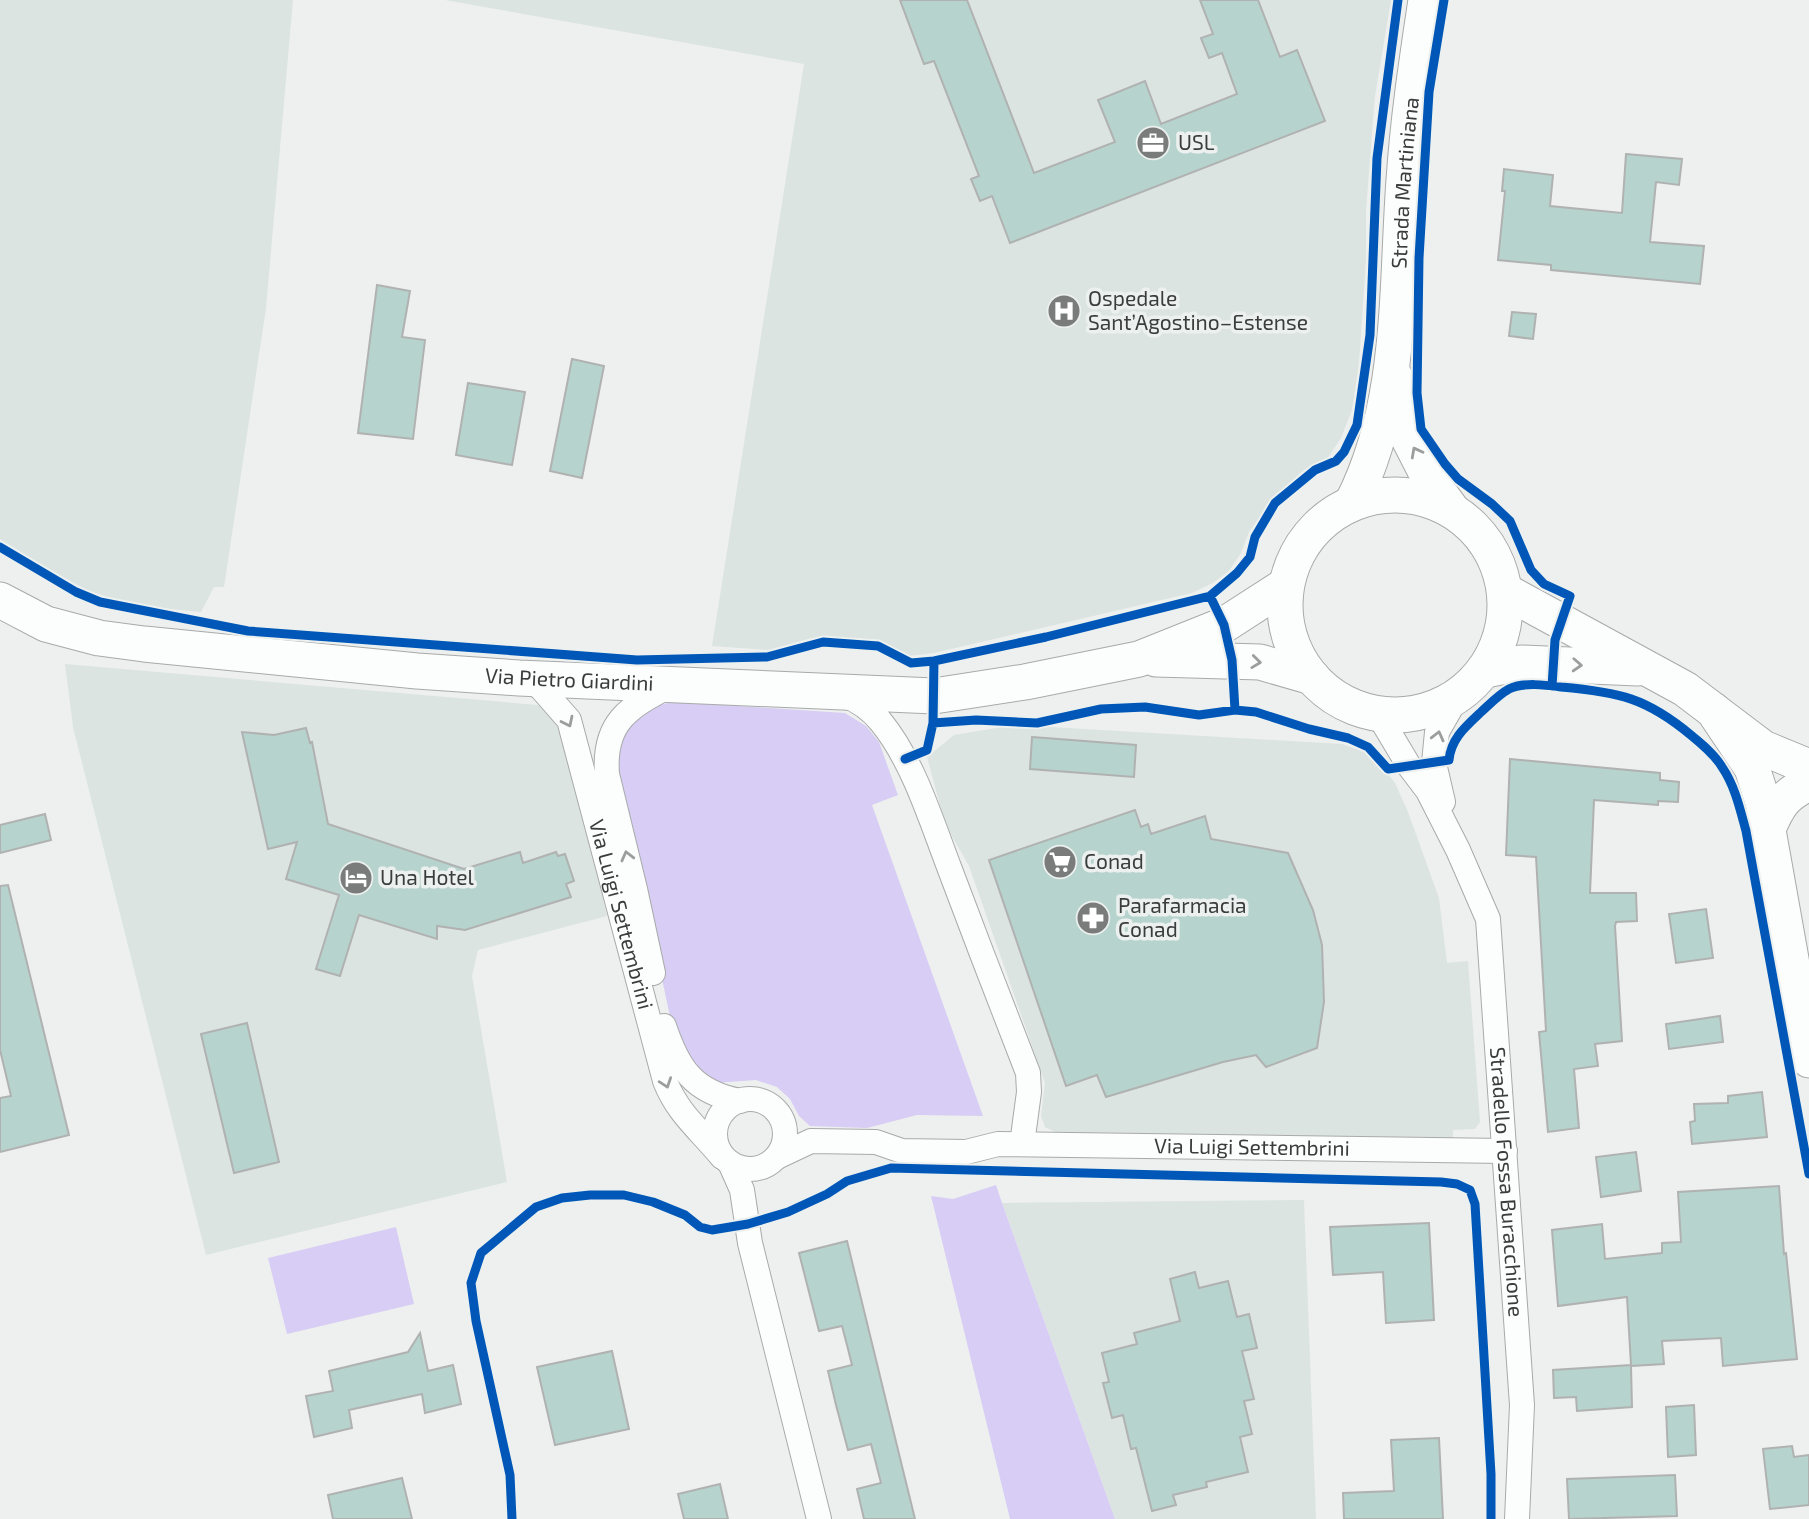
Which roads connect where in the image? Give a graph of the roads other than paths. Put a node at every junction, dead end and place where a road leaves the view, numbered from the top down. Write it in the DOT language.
graph roads {
  1 [pos="1426,0"];
  2 [pos="1393,366"];
  3 [pos="1352,503"];
  4 [pos="1452,510"];
  5 [pos="1286,585"];
  6 [pos="1505,591"];
  7 [pos="2,599"];
  8 [pos="1139,659"];
  9 [pos="1648,669"];
  10 [pos="1485,670"];
  11 [pos="1312,677"];
  12 [pos="519,678"];
  13 [pos="672,684"];
  14 [pos="835,691"];
  15 [pos="1457,697"];
  16 [pos="1713,710"];
  17 [pos="1378,714"];
  18 [pos="1809,767"];
  19 [pos="1809,783"];
  20 [pos="1768,830"];
  21 [pos="1458,850"];
  22 [pos="1809,1060"];
  23 [pos="740,1101"];
  24 [pos="782,1120"];
  25 [pos="811,1141"];
  26 [pos="1010,1144"];
  27 [pos="1505,1151"];
  28 [pos="726,1160"];
  29 [pos="774,1160"];
  30 [pos="747,1214"];
  31 [pos="819,1519"];
  32 [pos="1517,1519"];
  1 -- 2 [label="main road, Strada Martiniana"];
  2 -- 3 [label="main road, Strada Martiniana"];
  4 -- 2 [label="main road, Strada Martiniana, one-way"];
  3 -- 4 [label="main road, Via Pietro Giardini"];
  3 -- 5 [label="main road, Via Pietro Giardini"];
  4 -- 6 [label="main road, Via Pietro Giardini"];
  5 -- 8 [label="main road, Via Pietro Giardini"];
  5 -- 11 [label="main road, Via Pietro Giardini"];
  6 -- 9 [label="main road"];
  6 -- 10 [label="main road, Via Pietro Giardini"];
  7 -- 12 [label="main road, Via Pietro Giardini"];
  8 -- 11 [label="main road, Via Pietro Giardini, one-way"];
  8 -- 14 [label="main road, Via Pietro Giardini"];
  10 -- 9 [label="main road, one-way"];
  9 -- 16 [label="main road"];
  10 -- 15 [label="main road, Via Pietro Giardini"];
  11 -- 17 [label="main road, Via Pietro Giardini"];
  12 -- 13 [label="main road, Via Pietro Giardini"];
  12 -- 28 [label="street, Via Luigi Settembrini, one-way"];
  13 -- 14 [label="main road, Via Pietro Giardini"];
  23 -- 13 [label="street, Via Luigi Settembrini, one-way"];
  14 -- 26 [label="street"];
  15 -- 17 [label="main road, Via Pietro Giardini"];
  21 -- 15 [label="street, one-way"];
  16 -- 18 [label="main road"];
  16 -- 20 [label="main road"];
  17 -- 21 [label="street"];
  19 -- 20 [label="main road"];
  20 -- 22 [label="main road"];
  21 -- 27 [label="street, Stradello Fossa Buracchione"];
  23 -- 24 [label="street"];
  23 -- 28 [label="street"];
  24 -- 25 [label="street"];
  24 -- 29 [label="street"];
  25 -- 26 [label="street, Via Luigi Settembrini"];
  25 -- 29 [label="street, Via Luigi Settembrini"];
  26 -- 27 [label="street, Via Luigi Settembrini"];
  27 -- 32 [label="street, Stradello Fossa Buracchione"];
  28 -- 29 [label="street"];
  28 -- 30 [label="street, Via Luigi Settembrini"];
  29 -- 30 [label="street, Via Luigi Settembrini"];
  30 -- 31 [label="street, Via Luigi Settembrini"];
}
